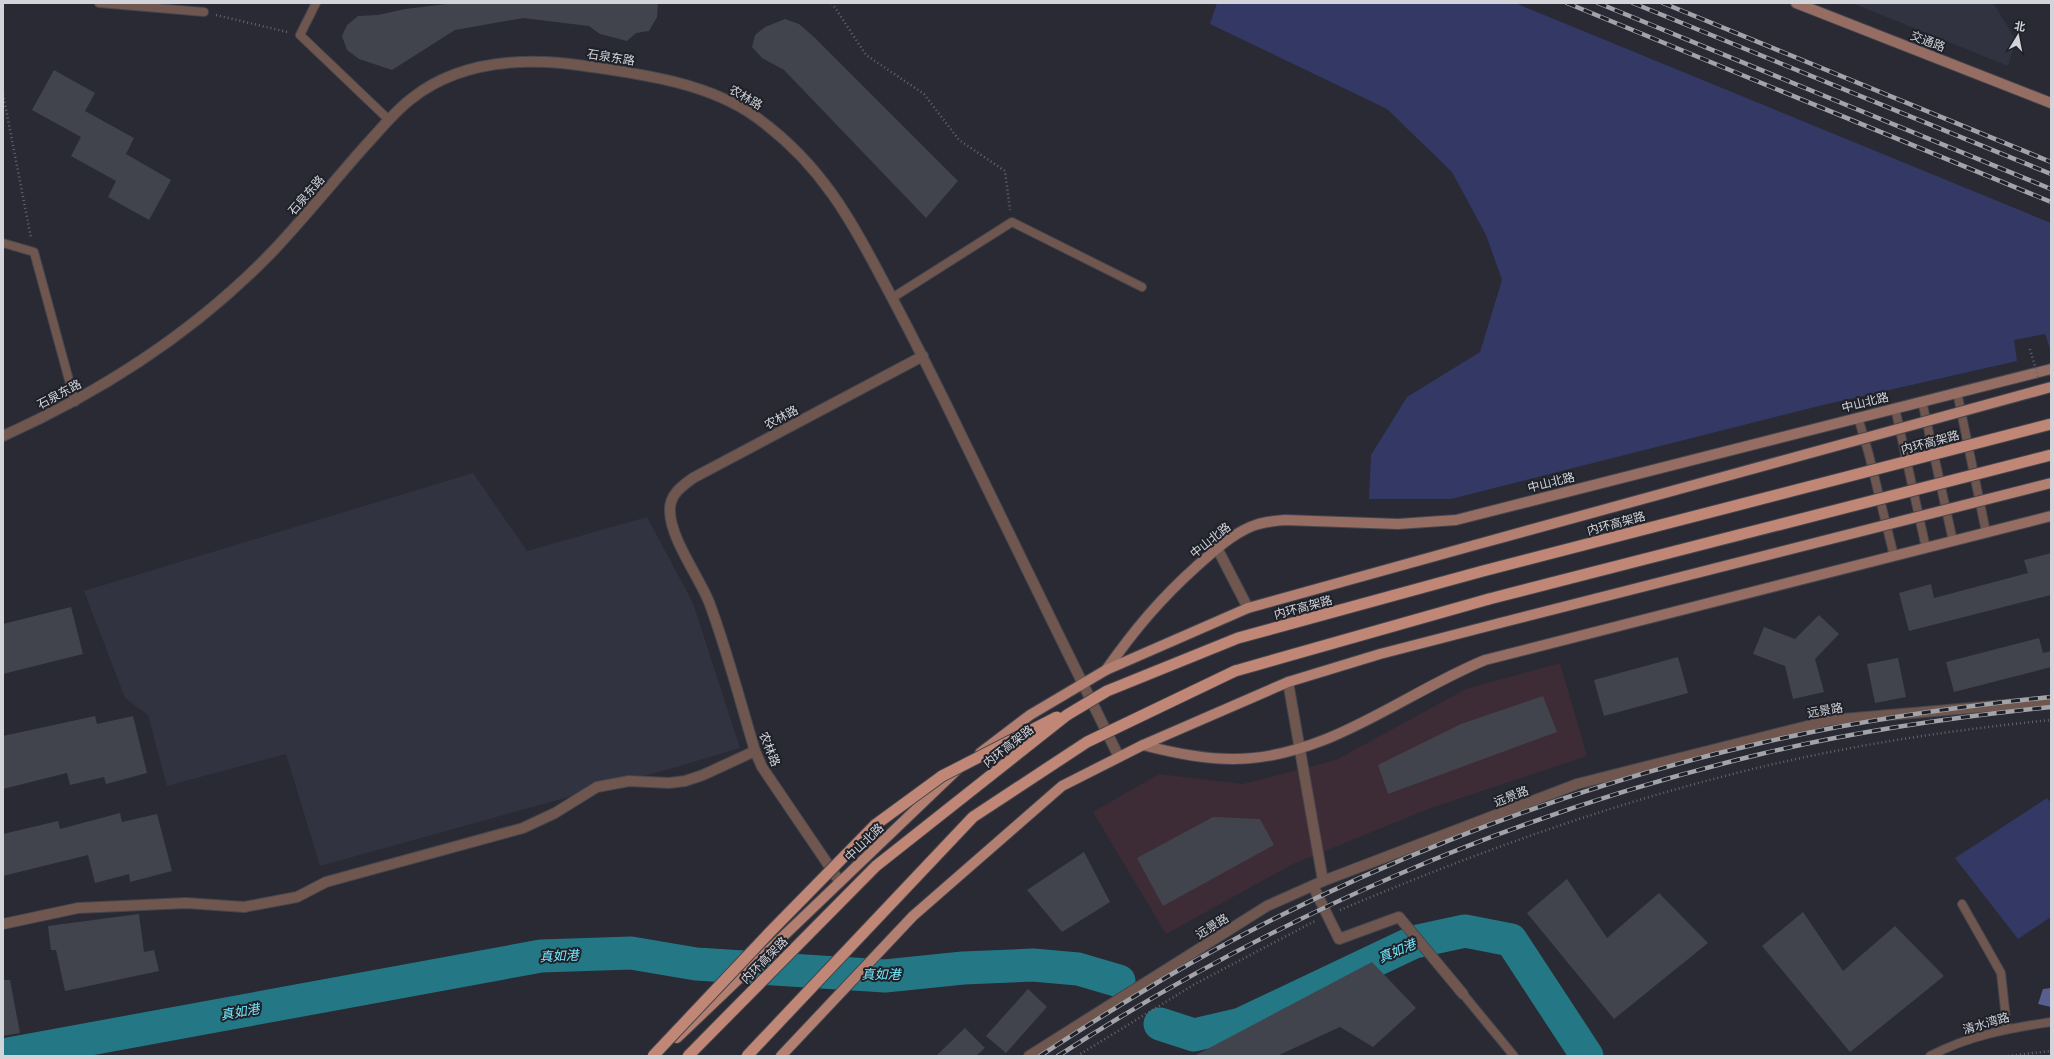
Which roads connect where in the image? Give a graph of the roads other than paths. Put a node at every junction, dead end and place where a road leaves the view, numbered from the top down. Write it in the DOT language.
graph roads {
  1 [pos="99,3"];
  2 [pos="316,3"];
  3 [pos="1796,3"];
  4 [pos="204,12"];
  5 [pos="653,77"];
  6 [pos="2051,103"];
  7 [pos="389,120"];
  8 [pos="3,243"];
  9 [pos="1142,287"];
  10 [pos="892,298"];
  11 [pos="923,356"];
  12 [pos="2048,372"];
  13 [pos="2051,387"];
  14 [pos="1957,392"];
  15 [pos="1922,401"];
  16 [pos="74,402"];
  17 [pos="1895,408"];
  18 [pos="1858,417"];
  19 [pos="2051,424"];
  20 [pos="3,436"];
  21 [pos="2051,455"];
  22 [pos="2051,483"];
  23 [pos="2051,516"];
  24 [pos="1986,532"];
  25 [pos="1953,541"];
  26 [pos="1217,548"];
  27 [pos="1926,548"];
  28 [pos="1894,556"];
  29 [pos="1248,608"];
  30 [pos="1106,670"];
  31 [pos="1288,682"];
  32 [pos="1082,684"];
  33 [pos="1107,691"];
  34 [pos="2051,701"];
  35 [pos="1143,745"];
  36 [pos="1300,748"];
  37 [pos="755,750"];
  38 [pos="1119,757"];
  39 [pos="1323,881"];
  40 [pos="840,882"];
  41 [pos="1313,886"];
  42 [pos="1962,904"];
  43 [pos="3,924"];
  44 [pos="1463,994"];
  45 [pos="2051,1022"];
  46 [pos="2007,1028"];
  47 [pos="653,1056"];
  48 [pos="658,1056"];
  49 [pos="688,1056"];
  50 [pos="747,1056"];
  51 [pos="781,1056"];
  52 [pos="1029,1056"];
  53 [pos="1514,1056"];
  54 [pos="1930,1056"];
  1 -- 4 [label="lane"];
  2 -- 7 [label="lane"];
  3 -- 6 [label="main road, 交通路"];
  5 -- 7 [label="street, 石泉东路"];
  5 -- 10 [label="street, 农林路"];
  7 -- 16 [label="street, 石泉东路"];
  8 -- 16 [label="lane"];
  9 -- 10 [label="lane"];
  10 -- 11 [label="street, 农林路"];
  11 -- 32 [label="street"];
  11 -- 37 [label="street, 农林路"];
  12 -- 14 [label="main road, 中山北路"];
  13 -- 29 [label="main road, 中山北路, bridge"];
  14 -- 15 [label="main road, 中山北路"];
  14 -- 24 [label="lane"];
  15 -- 17 [label="main road, 中山北路"];
  15 -- 25 [label="lane"];
  16 -- 20 [label="street, 石泉东路"];
  17 -- 18 [label="main road, 中山北路"];
  17 -- 27 [label="lane"];
  18 -- 26 [label="main road, 中山北路"];
  18 -- 28 [label="lane"];
  19 -- 33 [label="highway, 内环高架路, bridge"];
  21 -- 50 [label="highway, bridge"];
  22 -- 31 [label="main road, bridge"];
  23 -- 24 [label="main road"];
  24 -- 25 [label="main road"];
  25 -- 27 [label="main road"];
  26 -- 29 [label="street"];
  26 -- 30 [label="main road, 中山北路"];
  27 -- 28 [label="main road"];
  28 -- 36 [label="main road"];
  29 -- 30 [label="main road, 中山北路"];
  30 -- 32 [label="main road, 中山北路"];
  31 -- 35 [label="main road"];
  31 -- 36 [label="street"];
  32 -- 38 [label="street"];
  32 -- 40 [label="main road, 中山北路"];
  33 -- 47 [label="highway, bridge"];
  33 -- 49 [label="highway, 内环高架路, bridge"];
  34 -- 39 [label="street, 远景路"];
  35 -- 36 [label="main road"];
  35 -- 38 [label="main road"];
  36 -- 39 [label="street"];
  37 -- 40 [label="street, 农林路"];
  37 -- 43 [label="street"];
  38 -- 51 [label="main road"];
  39 -- 41 [label="street, 远景路"];
  40 -- 48 [label="main road, 中山北路"];
  41 -- 44 [label="street"];
  41 -- 52 [label="street, 远景路"];
  42 -- 46 [label="lane"];
  44 -- 53 [label="lane"];
  45 -- 46 [label="lane, 清水湾路"];
  46 -- 54 [label="lane, 清水湾路"];
}
